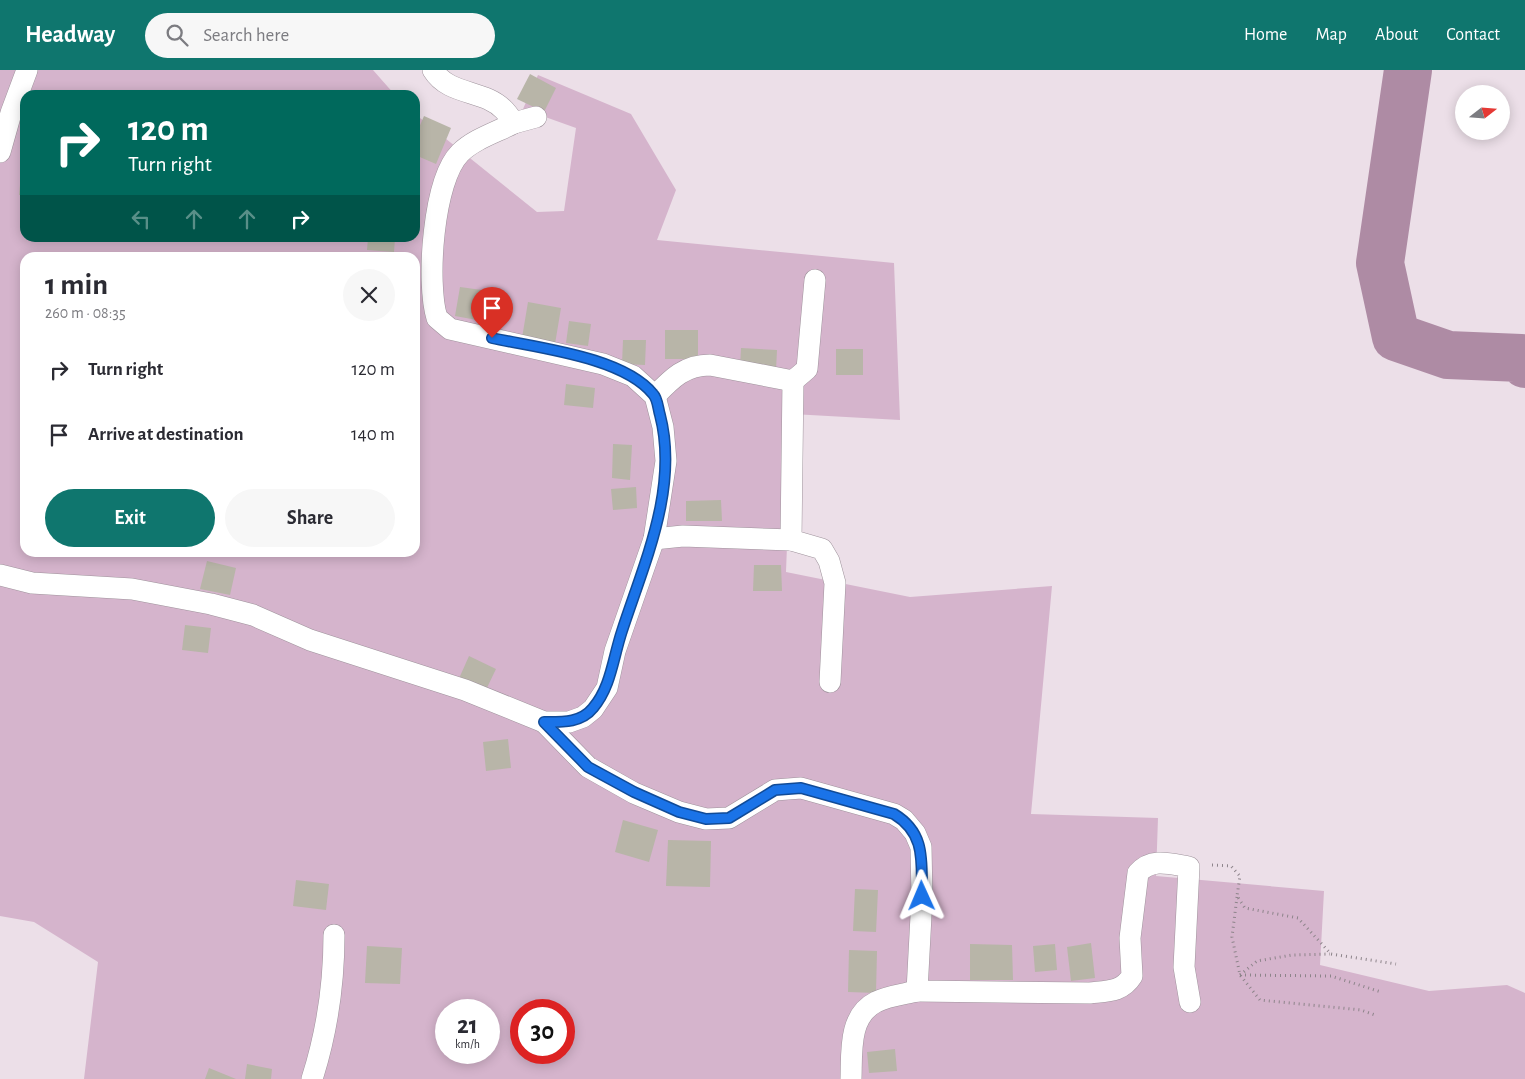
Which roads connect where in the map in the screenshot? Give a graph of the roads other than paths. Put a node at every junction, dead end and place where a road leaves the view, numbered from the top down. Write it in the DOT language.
graph roads {
  1 [pos="27,70"];
  2 [pos="432,70"];
  3 [pos="536,117"];
  4 [pos="514,123"];
  5 [pos="0,152"];
  6 [pos="815,280"];
  7 [pos="793,381"];
  8 [pos="655,396"];
  9 [pos="654,539"];
  10 [pos="791,540"];
  11 [pos="0,575"];
  12 [pos="830,682"];
  13 [pos="544,722"];
  14 [pos="334,935"];
  15 [pos="917,991"];
  16 [pos="1190,1002"];
  17 [pos="312,1079"];
  18 [pos="851,1079"];
  1 -- 5 [label="street"];
  2 -- 4 [label="street"];
  3 -- 4 [label="street"];
  4 -- 8 [label="street"];
  6 -- 7 [label="street"];
  7 -- 8 [label="street"];
  7 -- 10 [label="street"];
  8 -- 9 [label="street"];
  9 -- 10 [label="street"];
  9 -- 13 [label="street"];
  10 -- 12 [label="street"];
  11 -- 13 [label="street"];
  13 -- 15 [label="street"];
  14 -- 17 [label="street"];
  15 -- 16 [label="street"];
  15 -- 18 [label="street"];
}
